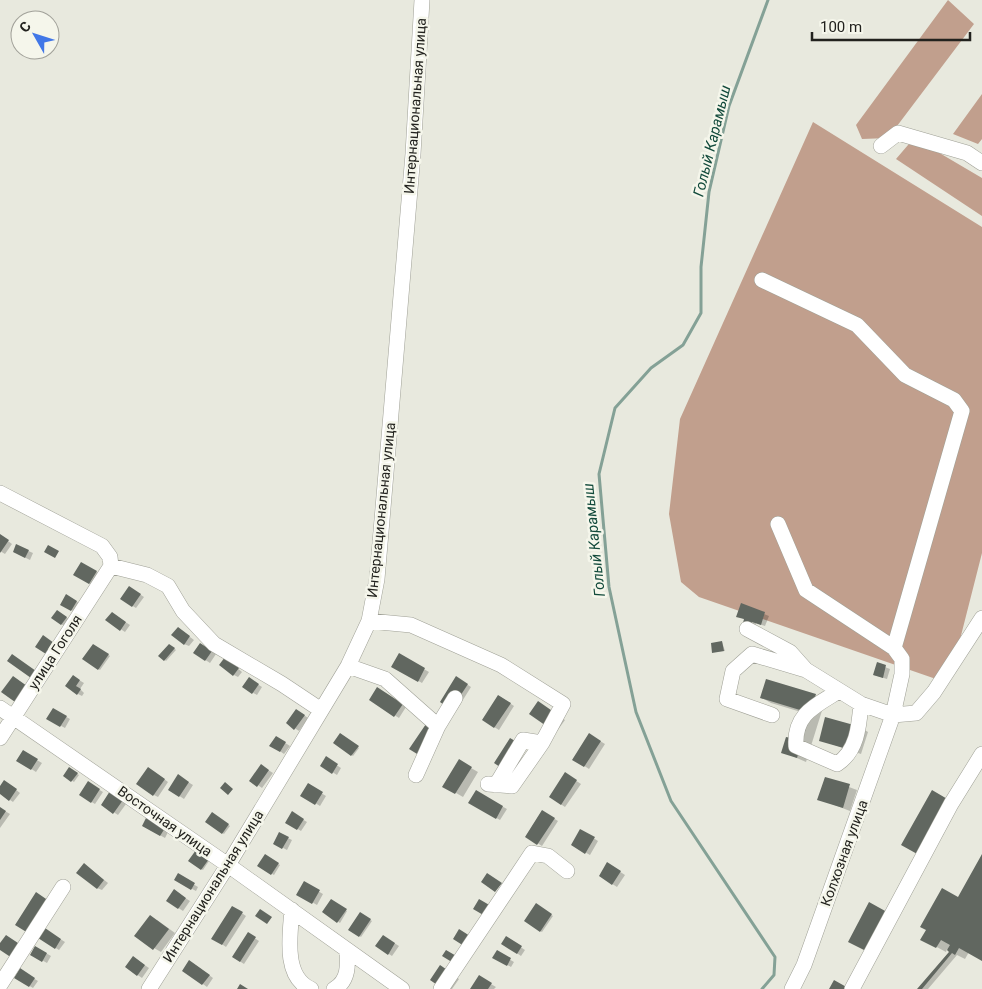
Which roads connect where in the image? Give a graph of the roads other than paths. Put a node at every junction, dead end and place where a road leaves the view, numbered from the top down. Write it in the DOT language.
graph roads {
  1 [pos="422,0"];
  2 [pos="881,146"];
  3 [pos="982,163"];
  4 [pos="762,280"];
  5 [pos="0,493"];
  6 [pos="778,524"];
  7 [pos="111,566"];
  8 [pos="982,618"];
  9 [pos="368,621"];
  10 [pos="747,629"];
  11 [pos="894,648"];
  12 [pos="348,666"];
  13 [pos="806,670"];
  14 [pos="839,691"];
  15 [pos="455,698"];
  16 [pos="860,704"];
  17 [pos="0,708"];
  18 [pos="321,710"];
  19 [pos="772,714"];
  20 [pos="892,715"];
  21 [pos="14,717"];
  22 [pos="438,726"];
  23 [pos="0,738"];
  24 [pos="982,754"];
  25 [pos="416,775"];
  26 [pos="492,785"];
  27 [pos="228,865"];
  28 [pos="567,871"];
  29 [pos="64,887"];
  30 [pos="292,910"];
  31 [pos="347,950"];
  32 [pos="0,985"];
  33 [pos="149,989"];
  34 [pos="311,989"];
  35 [pos="334,989"];
  36 [pos="402,989"];
  37 [pos="441,989"];
  38 [pos="792,989"];
  39 [pos="852,989"];
  1 -- 9 [label="street, Интернациональная улица"];
  2 -- 3 [label="street"];
  4 -- 11 [label="street"];
  5 -- 7 [label="street"];
  6 -- 11 [label="street"];
  7 -- 18 [label="street"];
  7 -- 21 [label="street, улица Гоголя"];
  8 -- 20 [label="street"];
  9 -- 12 [label="street, Интернациональная улица"];
  9 -- 26 [label="street"];
  10 -- 13 [label="street"];
  11 -- 20 [label="street, Колхозная улица"];
  12 -- 18 [label="street, Интернациональная улица"];
  12 -- 22 [label="street"];
  13 -- 14 [label="street"];
  13 -- 19 [label="street"];
  14 -- 16 [label="street"];
  14 -- 16 [label="street"];
  15 -- 22 [label="street"];
  16 -- 20 [label="street"];
  17 -- 21 [label="street, Восточная улица"];
  18 -- 27 [label="street, Интернациональная улица"];
  20 -- 38 [label="street, Колхозная улица"];
  21 -- 23 [label="street, улица Гоголя"];
  21 -- 27 [label="street, Восточная улица"];
  22 -- 25 [label="street"];
  24 -- 39 [label="street"];
  27 -- 30 [label="street, Восточная улица"];
  27 -- 33 [label="street, Интернациональная улица"];
  28 -- 37 [label="street"];
  29 -- 32 [label="street"];
  30 -- 31 [label="street, Восточная улица"];
  30 -- 34 [label="street"];
  31 -- 35 [label="street"];
  31 -- 36 [label="street, Восточная улица"];
}
